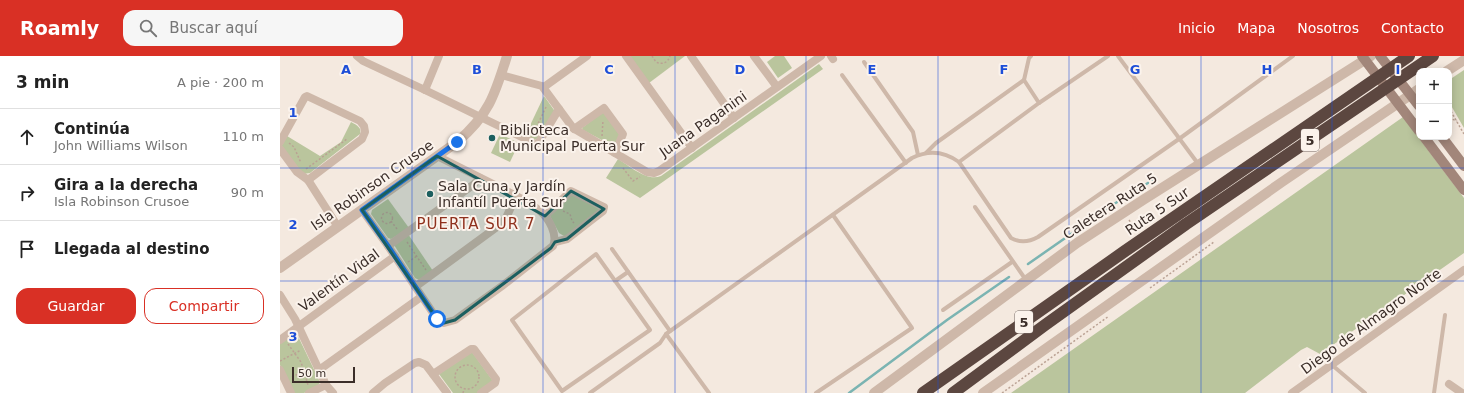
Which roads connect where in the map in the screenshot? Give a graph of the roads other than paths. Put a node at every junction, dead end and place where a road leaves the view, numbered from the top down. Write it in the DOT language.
graph roads {
  1 [pos="356,56"];
  2 [pos="440,56"];
  3 [pos="507,56"];
  4 [pos="586,56"];
  5 [pos="626,56"];
  6 [pos="691,56"];
  7 [pos="754,56"];
  8 [pos="821,56"];
  9 [pos="1031,56"];
  10 [pos="1108,56"];
  11 [pos="1118,56"];
  12 [pos="1293,56"];
  13 [pos="1362,56"];
  14 [pos="1371,56"];
  15 [pos="1380,56"];
  16 [pos="1409,56"];
  17 [pos="1433,56"];
  18 [pos="1464,60"];
  19 [pos="864,62"];
  20 [pos="1452,68"];
  21 [pos="502,75"];
  22 [pos="842,75"];
  23 [pos="1024,80"];
  24 [pos="544,87"];
  25 [pos="777,87"];
  26 [pos="425,90"];
  27 [pos="1416,91"];
  28 [pos="1039,103"];
  29 [pos="1417,104"];
  30 [pos="559,109"];
  31 [pos="482,117"];
  32 [pos="734,118"];
  33 [pos="1416,127"];
  34 [pos="574,129"];
  35 [pos="1179,139"];
  36 [pos="1426,140"];
  37 [pos="1444,140"];
  38 [pos="281,141"];
  39 [pos="692,148"];
  40 [pos="280,149"];
  41 [pos="615,153"];
  42 [pos="926,153"];
  43 [pos="918,155"];
  44 [pos="437,156"];
  45 [pos="959,162"];
  46 [pos="906,163"];
  47 [pos="1199,165"];
  48 [pos="1464,166"];
  49 [pos="480,178"];
  50 [pos="306,179"];
  51 [pos="1464,190"];
  52 [pos="516,196"];
  53 [pos="975,207"];
  54 [pos="362,210"];
  55 [pos="832,215"];
  56 [pos="545,216"];
  57 [pos="338,227"];
  58 [pos="555,242"];
  59 [pos="388,246"];
  60 [pos="612,249"];
  61 [pos="395,256"];
  62 [pos="1012,262"];
  63 [pos="280,268"];
  64 [pos="1464,270"];
  65 [pos="628,272"];
  66 [pos="1026,280"];
  67 [pos="615,281"];
  68 [pos="415,287"];
  69 [pos="280,295"];
  70 [pos="422,297"];
  71 [pos="943,310"];
  72 [pos="1445,315"];
  73 [pos="298,326"];
  74 [pos="670,331"];
  75 [pos="666,334"];
  76 [pos="281,339"];
  77 [pos="1332,364"];
  78 [pos="318,367"];
  79 [pos="280,370"];
  80 [pos="433,374"];
  81 [pos="1449,384"];
  82 [pos="326,385"];
  83 [pos="1464,390"];
  84 [pos="291,393"];
  85 [pos="309,393"];
  86 [pos="333,393"];
  87 [pos="373,393"];
  88 [pos="446,393"];
  89 [pos="481,393"];
  90 [pos="590,393"];
  91 [pos="709,393"];
  92 [pos="816,393"];
  93 [pos="874,393"];
  94 [pos="923,393"];
  95 [pos="953,393"];
  96 [pos="983,393"];
  97 [pos="1292,393"];
  98 [pos="1365,393"];
  99 [pos="1434,393"];
  100 [pos="1462,393"];
  1 -- 26 [label="street"];
  2 -- 26 [label="street"];
  3 -- 21 [label="street, Isla Robinson Crusoe"];
  4 -- 24 [label="street"];
  5 -- 39 [label="street"];
  6 -- 32 [label="street"];
  7 -- 25 [label="street"];
  8 -- 25 [label="street, Juana Paganini"];
  9 -- 23 [label="lane"];
  10 -- 28 [label="lane"];
  11 -- 35 [label="lane"];
  12 -- 35 [label="lane"];
  13 -- 33 [label="main road"];
  14 -- 47 [label="street, Caletera Ruta 5"];
  15 -- 29 [label="main road"];
  16 -- 94 [label="highway, Ruta 5 Sur / 5"];
  17 -- 95 [label="highway, Ruta 5 Sur / 5"];
  18 -- 20 [label="street"];
  19 -- 43 [label="lane"];
  21 -- 24 [label="street"];
  21 -- 31 [label="street, Isla Robinson Crusoe"];
  22 -- 46 [label="lane"];
  23 -- 28 [label="lane"];
  23 -- 42 [label="lane"];
  24 -- 30 [label="street, Juana Paganini"];
  25 -- 32 [label="street, Juana Paganini"];
  26 -- 31 [label="street"];
  27 -- 96 [label="street"];
  28 -- 45 [label="lane"];
  30 -- 31 [label="street"];
  30 -- 34 [label="street, Juana Paganini"];
  31 -- 44 [label="street, Isla Robinson Crusoe"];
  32 -- 39 [label="street, Juana Paganini"];
  34 -- 41 [label="street, Juana Paganini"];
  34 -- 41 [label="street"];
  35 -- 45 [label="lane"];
  35 -- 47 [label="lane"];
  36 -- 51 [label="main road"];
  37 -- 48 [label="main road"];
  38 -- 50 [label="street"];
  39 -- 41 [label="street, Juana Paganini"];
  40 -- 50 [label="street"];
  42 -- 43 [label="lane"];
  42 -- 45 [label="lane"];
  43 -- 46 [label="lane"];
  44 -- 49 [label="street"];
  44 -- 54 [label="street, Isla Robinson Crusoe"];
  46 -- 55 [label="lane"];
  47 -- 66 [label="street, Caletera Ruta 5"];
  49 -- 52 [label="street"];
  49 -- 59 [label="street"];
  50 -- 57 [label="street"];
  52 -- 56 [label="street"];
  52 -- 68 [label="street"];
  53 -- 62 [label="lane"];
  54 -- 57 [label="street, Isla Robinson Crusoe"];
  54 -- 59 [label="street"];
  55 -- 74 [label="lane"];
  55 -- 92 [label="lane"];
  56 -- 58 [label="street"];
  56 -- 58 [label="street"];
  57 -- 63 [label="street, Isla Robinson Crusoe"];
  58 -- 70 [label="street"];
  59 -- 61 [label="street"];
  60 -- 65 [label="lane"];
  61 -- 68 [label="street"];
  61 -- 73 [label="street, Valentín Vidal"];
  62 -- 66 [label="lane"];
  62 -- 71 [label="lane"];
  64 -- 77 [label="street, Diego de Almagro Norte"];
  65 -- 67 [label="lane"];
  65 -- 74 [label="lane"];
  66 -- 93 [label="street, Caletera Ruta 5"];
  67 -- 67 [label="lane"];
  68 -- 70 [label="street"];
  69 -- 73 [label="street"];
  70 -- 78 [label="street"];
  72 -- 99 [label="lane"];
  73 -- 76 [label="street, Valentín Vidal"];
  73 -- 78 [label="street"];
  74 -- 75 [label="lane"];
  75 -- 90 [label="lane"];
  75 -- 91 [label="lane"];
  77 -- 97 [label="street, Diego de Almagro Norte"];
  77 -- 98 [label="lane"];
  78 -- 82 [label="street"];
  79 -- 84 [label="street"];
  80 -- 87 [label="street"];
  80 -- 88 [label="street"];
  80 -- 89 [label="street"];
  81 -- 100 [label="street"];
  82 -- 85 [label="street"];
  82 -- 86 [label="street"];
  83 -- 100 [label="street"];
}
